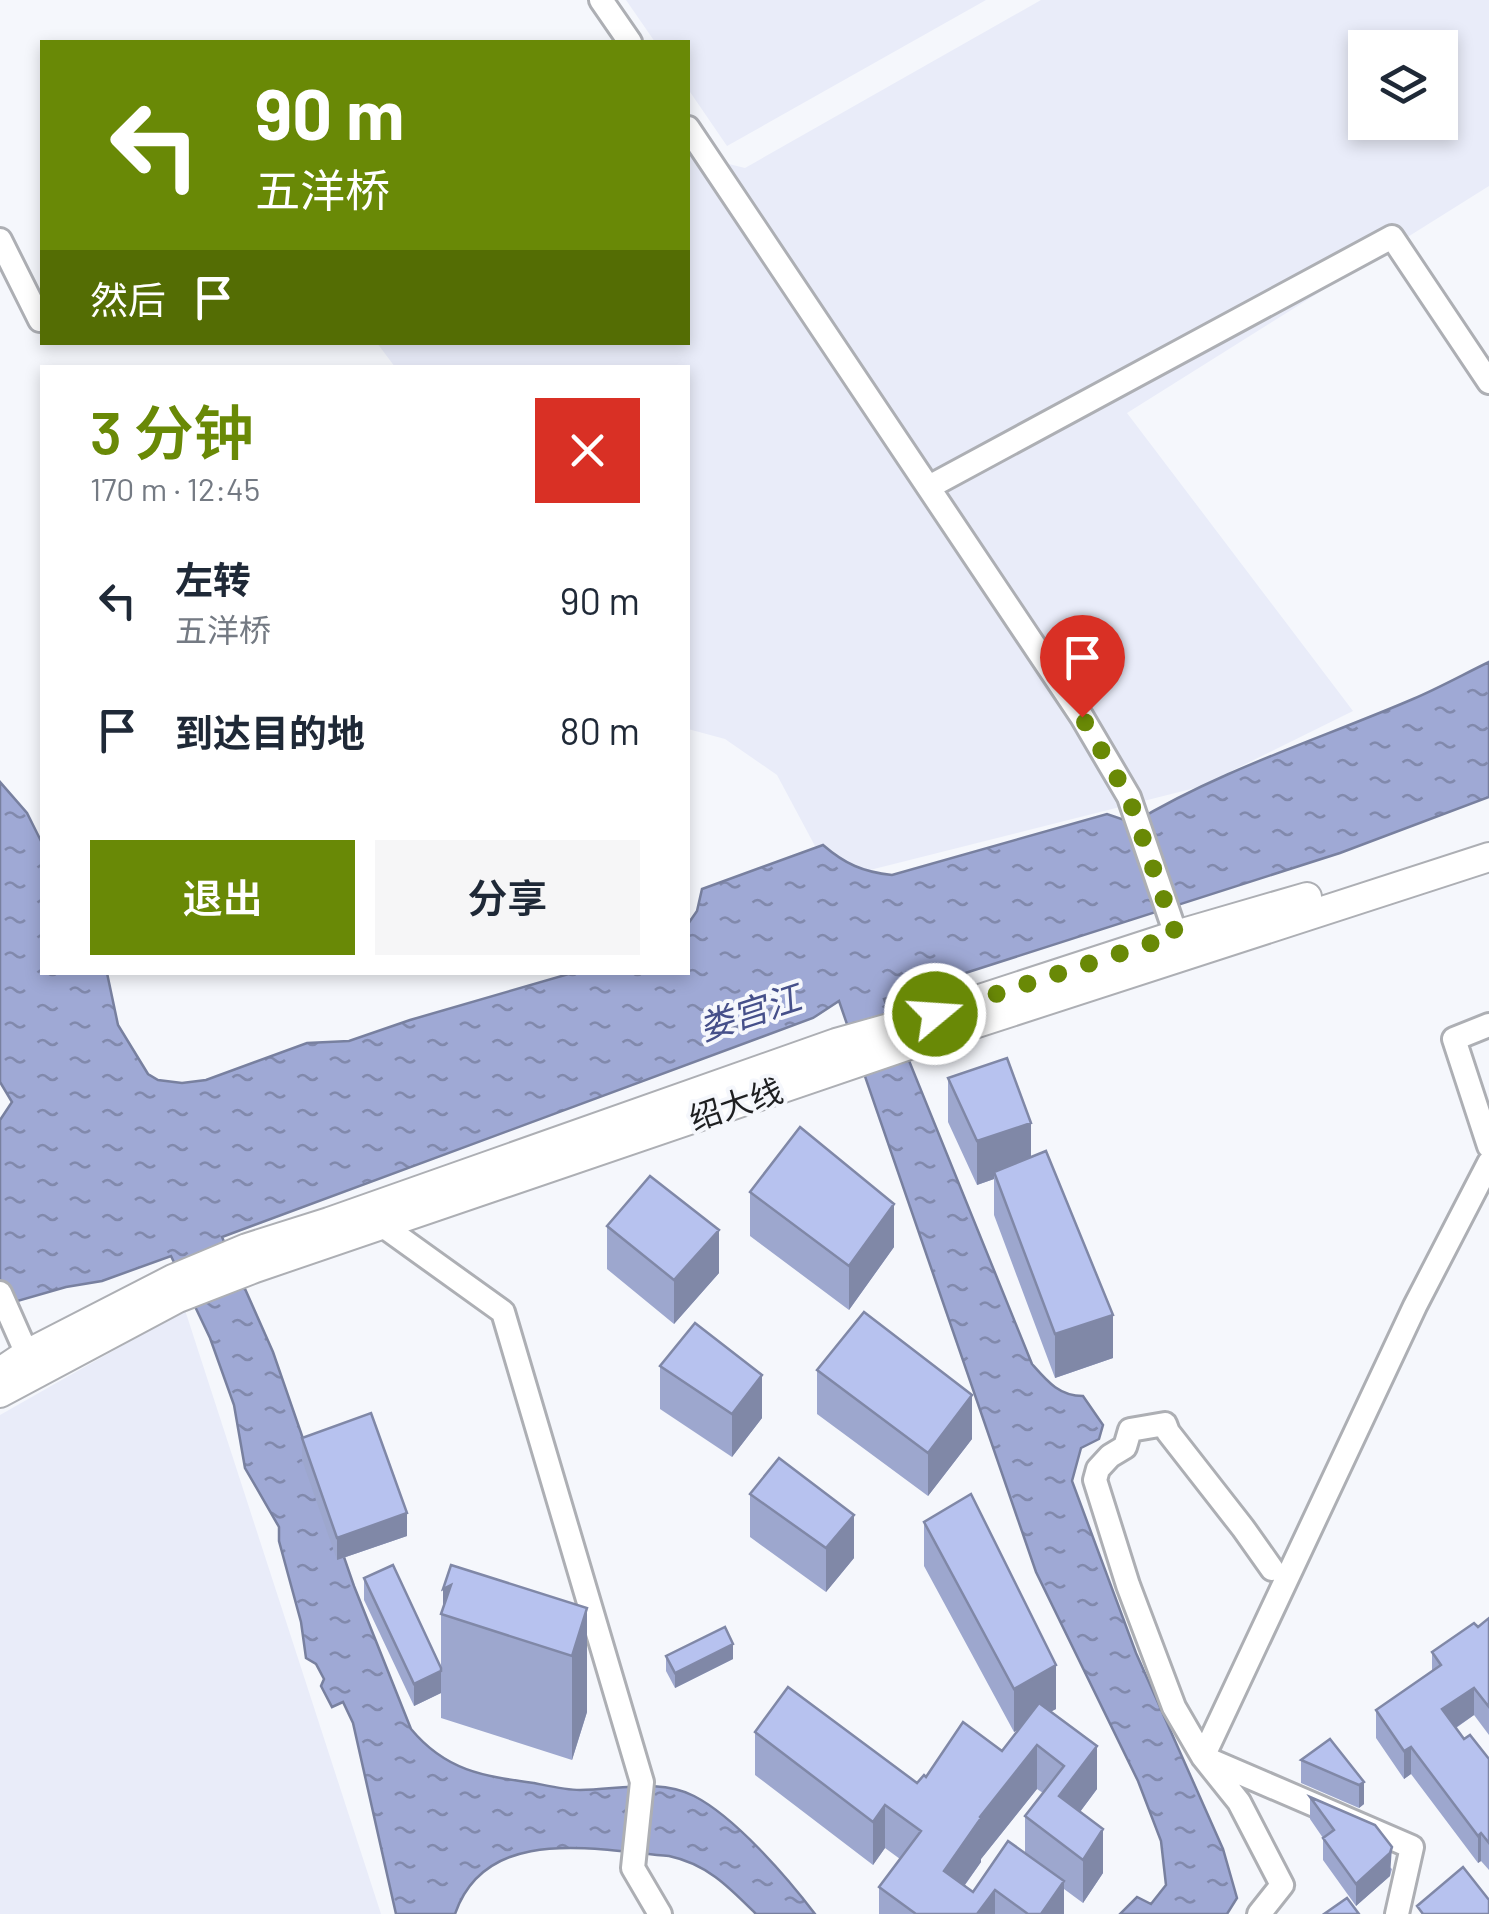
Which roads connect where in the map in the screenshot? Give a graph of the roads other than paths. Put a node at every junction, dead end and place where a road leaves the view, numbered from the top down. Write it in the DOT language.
graph roads {
  1 [pos="601,0"];
  2 [pos="629,40"];
  3 [pos="690,131"];
  4 [pos="0,240"];
  5 [pos="40,320"];
  6 [pos="1489,382"];
  7 [pos="929,486"];
  8 [pos="1489,843"];
  9 [pos="1489,858"];
  10 [pos="1176,935"];
  11 [pos="1489,1025"];
  12 [pos="905,1035"];
  13 [pos="842,1055"];
  14 [pos="1489,1146"];
  15 [pos="1489,1163"];
  16 [pos="382,1225"];
  17 [pos="251,1258"];
  18 [pos="176,1288"];
  19 [pos="2,1299"];
  20 [pos="27,1354"];
  21 [pos="0,1372"];
  22 [pos="0,1393"];
  23 [pos="1272,1569"];
  24 [pos="1203,1757"];
  25 [pos="660,1914"];
  26 [pos="1258,1914"];
  27 [pos="1397,1914"];
  1 -- 2 [label="street"];
  3 -- 7 [label="street"];
  4 -- 5 [label="street"];
  6 -- 7 [label="street"];
  7 -- 10 [label="street"];
  8 -- 10 [label="main road, 绍大线"];
  9 -- 12 [label="main road, 绍大线"];
  10 -- 12 [label="main road, 绍大线"];
  11 -- 14 [label="street"];
  12 -- 13 [label="main road, 绍大线"];
  13 -- 16 [label="main road, 绍大线"];
  13 -- 17 [label="main road, 绍大线"];
  15 -- 24 [label="street"];
  16 -- 17 [label="main road, 绍大线"];
  16 -- 25 [label="street"];
  17 -- 18 [label="main road, 绍大线"];
  18 -- 20 [label="main road, 绍大线"];
  18 -- 22 [label="main road, 绍大线"];
  19 -- 20 [label="street"];
  20 -- 21 [label="main road, 绍大线"];
  23 -- 24 [label="street"];
  24 -- 26 [label="street"];
  24 -- 27 [label="street"];
}
